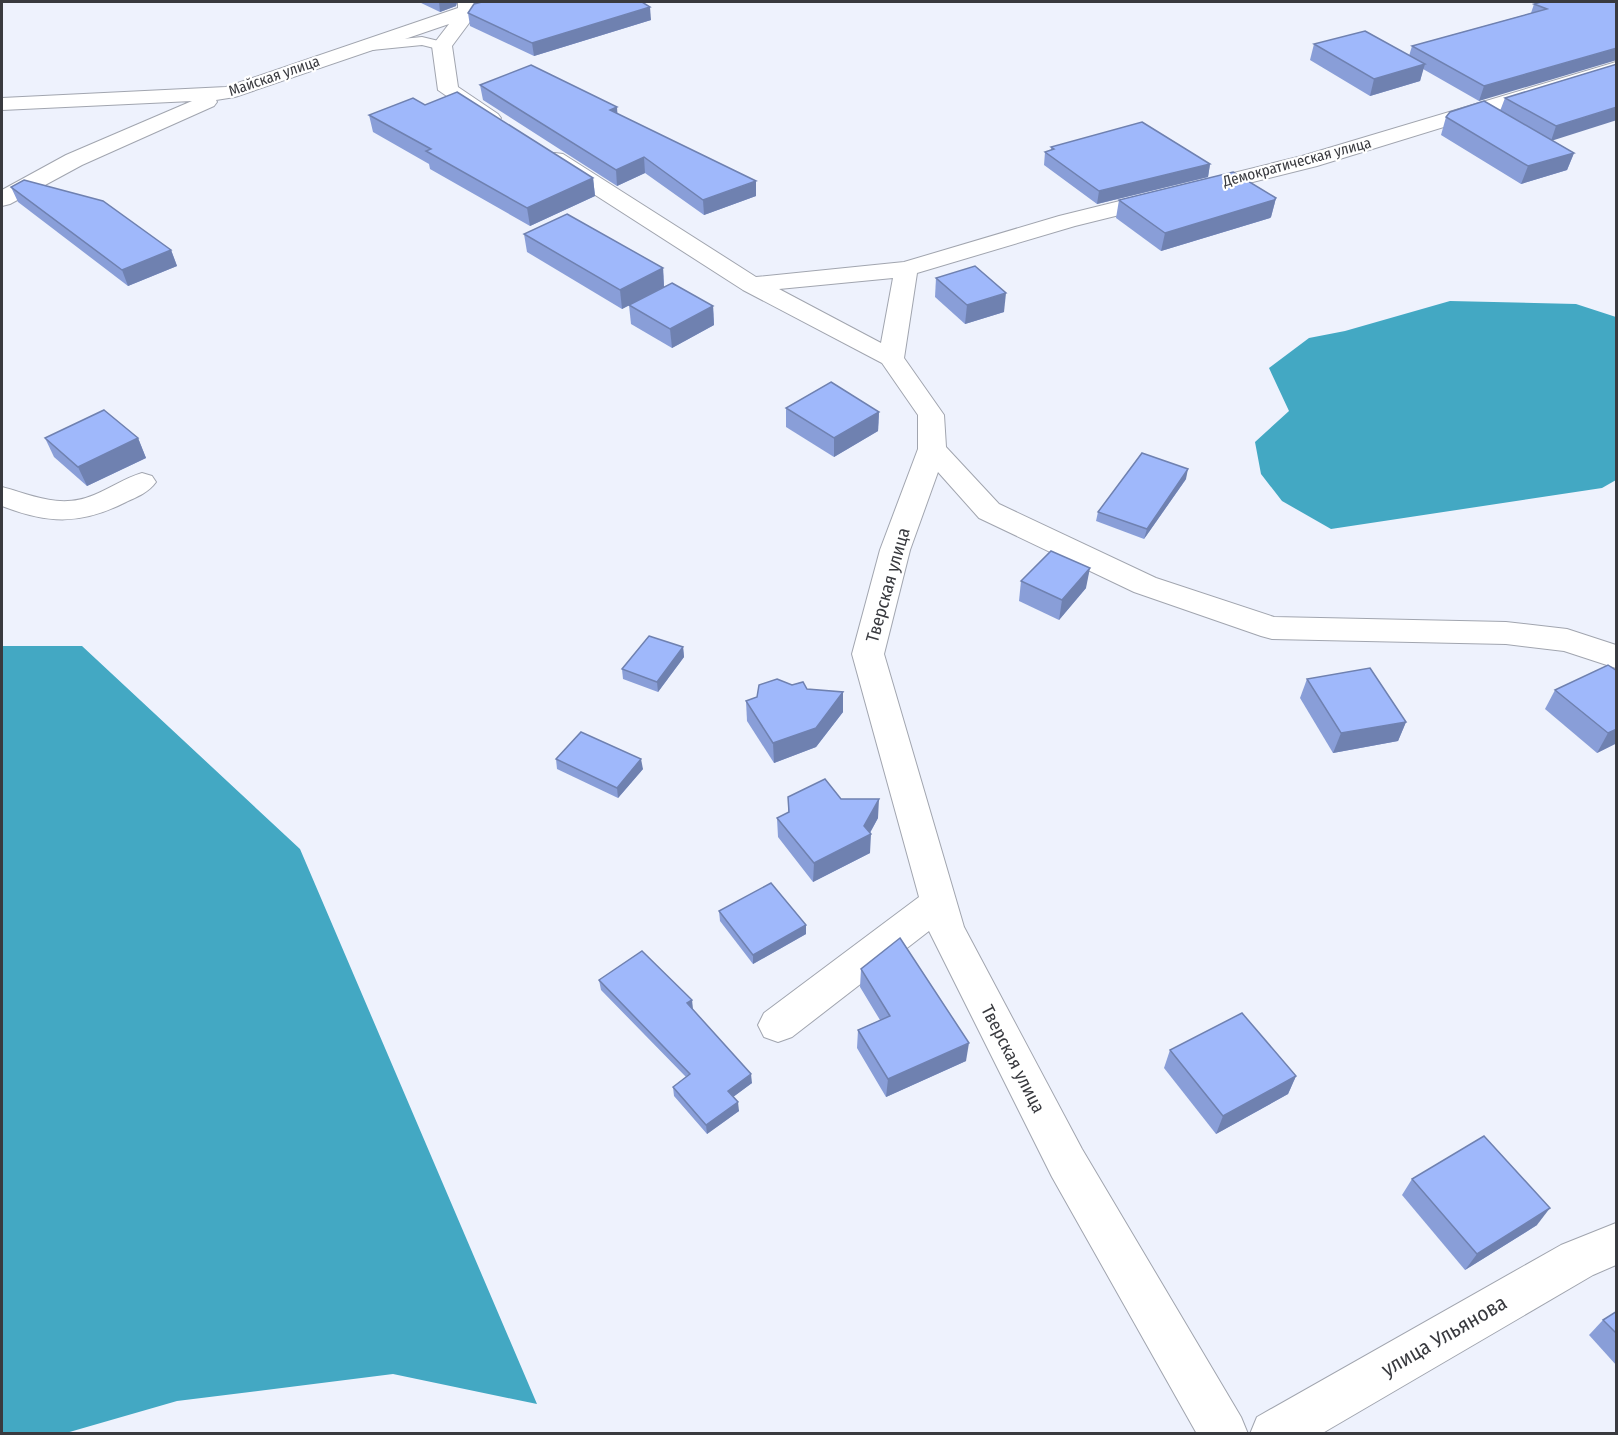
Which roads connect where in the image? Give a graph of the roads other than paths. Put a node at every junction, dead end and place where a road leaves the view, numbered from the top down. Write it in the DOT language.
graph roads {
  1 [pos="476,5"];
  2 [pos="442,46"];
  3 [pos="359,47"];
  4 [pos="1617,68"];
  5 [pos="228,93"];
  6 [pos="2,105"];
  7 [pos="2,199"];
  8 [pos="906,269"];
  9 [pos="752,285"];
  10 [pos="891,358"];
  11 [pos="932,449"];
  12 [pos="142,482"];
  13 [pos="2,496"];
  14 [pos="1617,657"];
  15 [pos="939,902"];
  16 [pos="778,1025"];
  17 [pos="1617,1244"];
  18 [pos="1224,1434"];
  19 [pos="1274,1434"];
  1 -- 2 [label="street"];
  1 -- 3 [label="street, Майская улица"];
  2 -- 3 [label="lane"];
  2 -- 9 [label="street, Тверская улица"];
  3 -- 5 [label="street, Майская улица"];
  4 -- 8 [label="street, Демократическая улица"];
  5 -- 6 [label="street, Майская улица"];
  5 -- 7 [label="street"];
  8 -- 9 [label="street, Демократическая улица"];
  8 -- 10 [label="street"];
  9 -- 10 [label="street, Тверская улица"];
  10 -- 11 [label="street, Тверская улица"];
  11 -- 14 [label="street"];
  11 -- 15 [label="street, Тверская улица"];
  12 -- 13 [label="street"];
  15 -- 16 [label="street"];
  15 -- 18 [label="street, Тверская улица"];
  17 -- 19 [label="street, улица Ульянова"];
}
